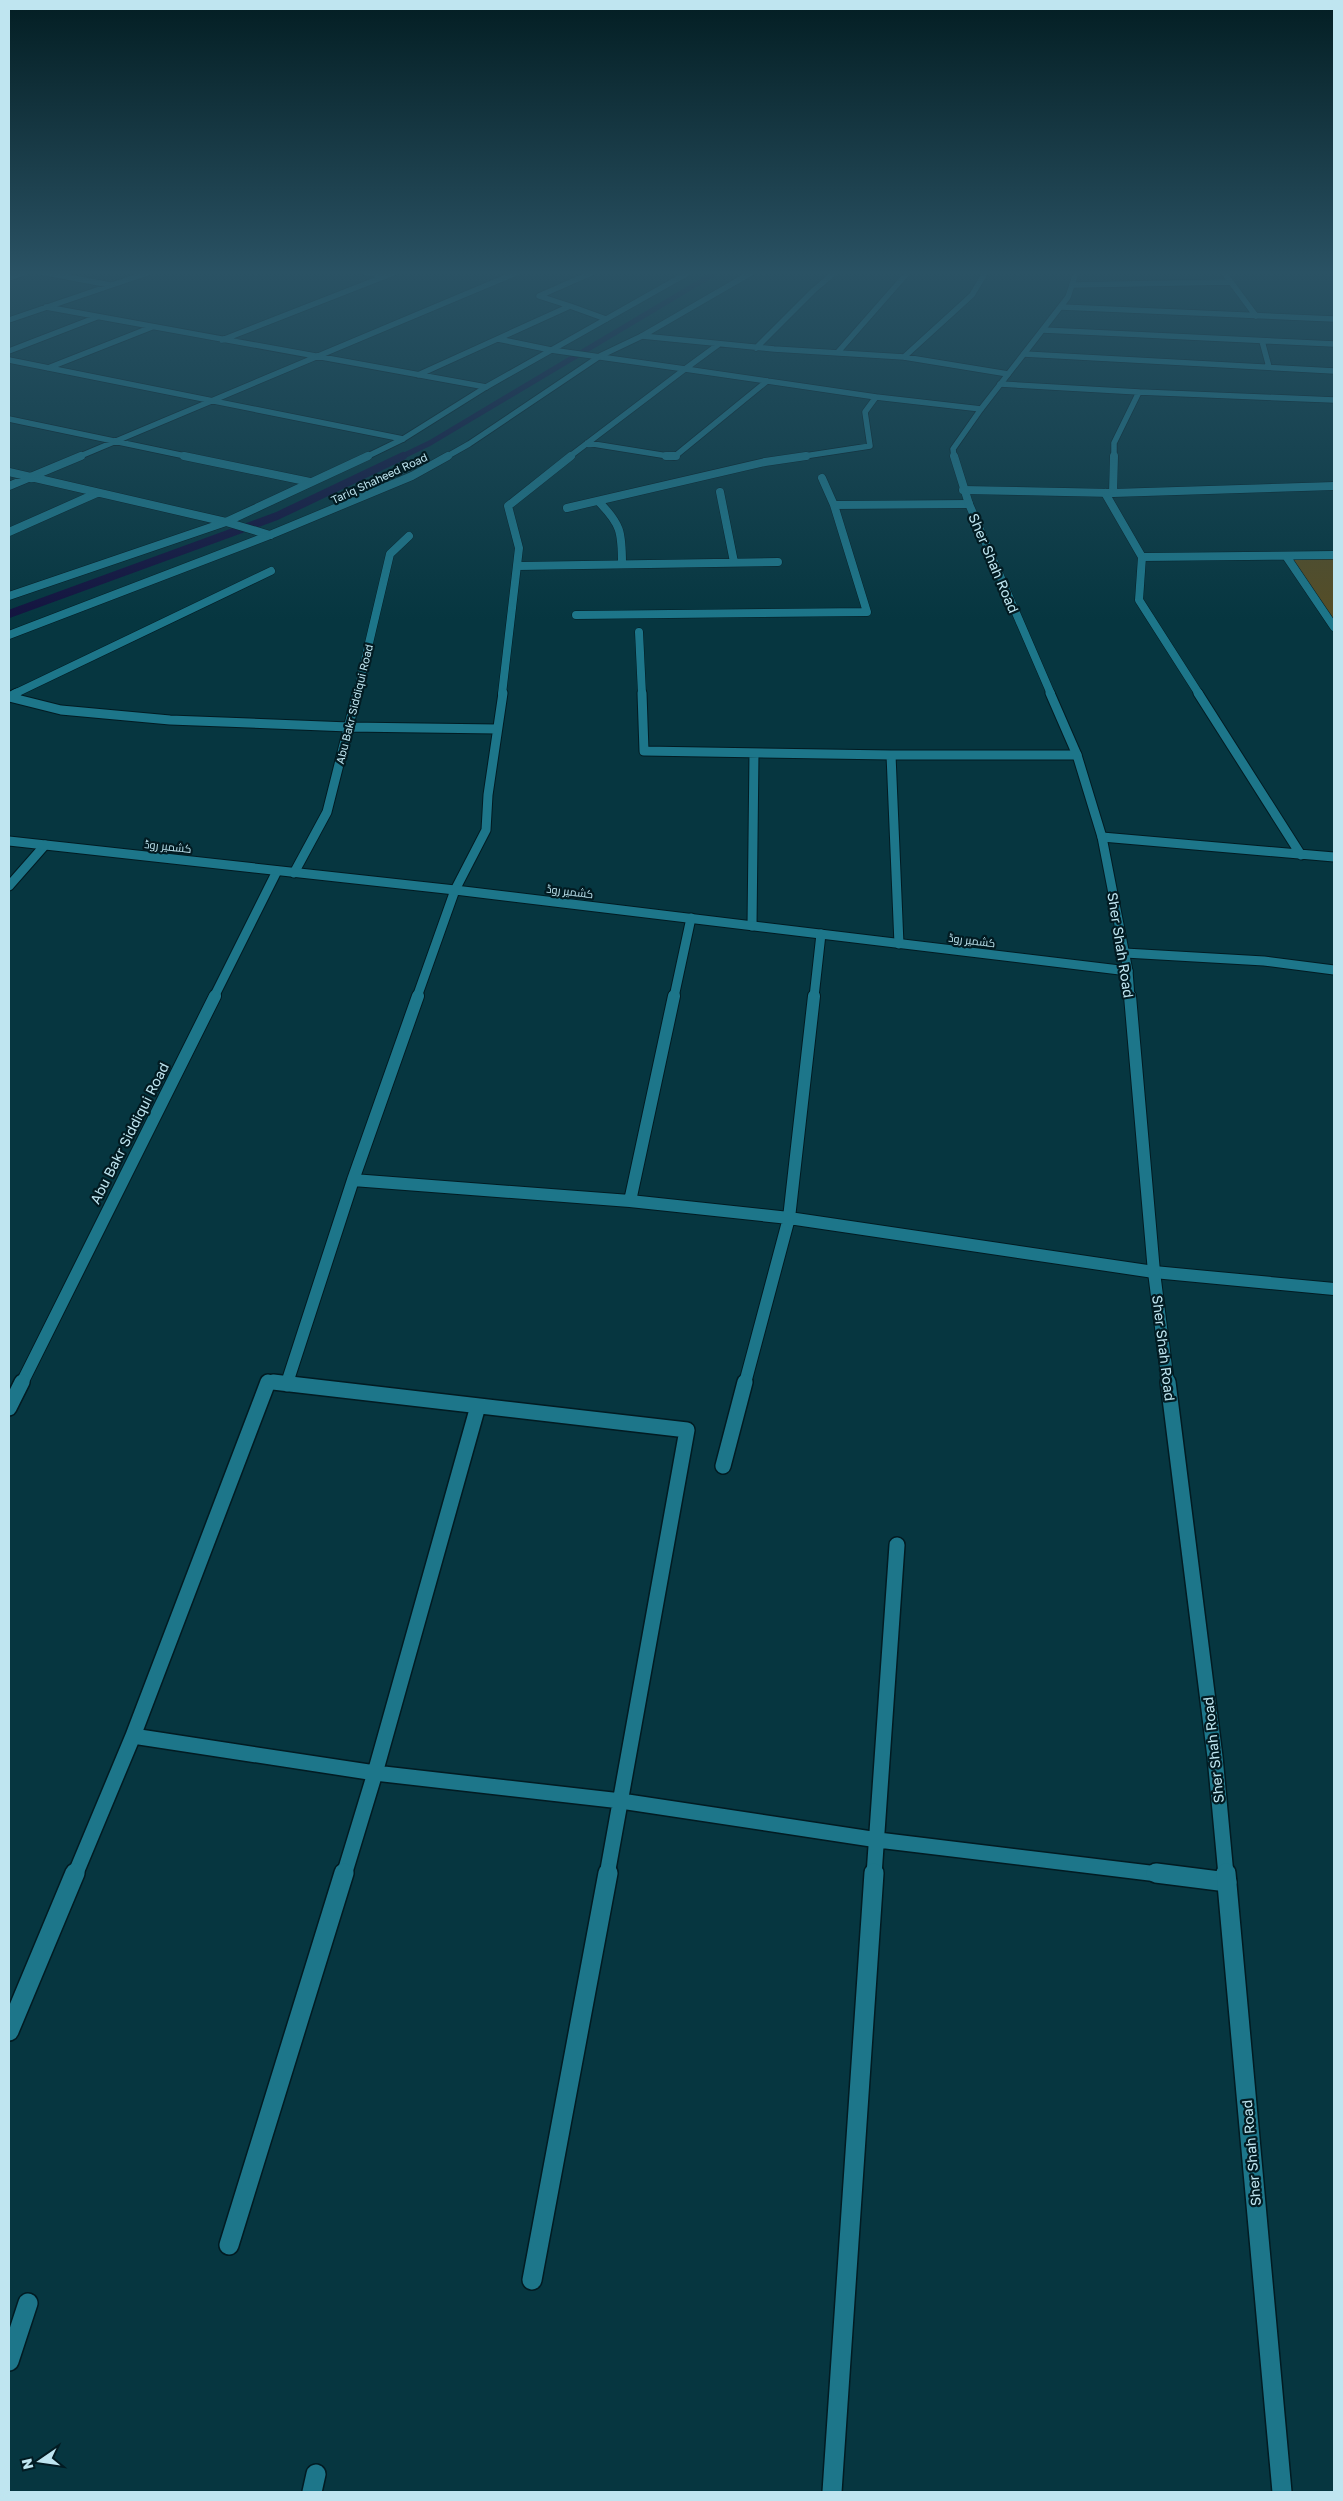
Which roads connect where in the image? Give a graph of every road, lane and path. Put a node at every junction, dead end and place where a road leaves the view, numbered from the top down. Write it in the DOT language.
graph roads {
  1 [pos="140,387"];
  2 [pos="249,387"];
  3 [pos="485,387"];
  4 [pos="552,387"];
  5 [pos="662,387"];
  6 [pos="760,387"];
  7 [pos="806,387"];
  8 [pos="998,387"];
  9 [pos="1047,387"];
  10 [pos="1139,392"];
  11 [pos="876,397"];
  12 [pos="1334,400"];
  13 [pos="215,402"];
  14 [pos="981,410"];
  15 [pos="9,418"];
  16 [pos="403,439"];
  17 [pos="117,441"];
  18 [pos="587,443"];
  19 [pos="9,472"];
  20 [pos="30,477"];
  21 [pos="822,478"];
  22 [pos="310,482"];
  23 [pos="9,486"];
  24 [pos="1334,486"];
  25 [pos="720,492"];
  26 [pos="97,493"];
  27 [pos="1109,493"];
  28 [pos="966,497"];
  29 [pos="598,501"];
  30 [pos="834,505"];
  31 [pos="567,508"];
  32 [pos="226,522"];
  33 [pos="9,532"];
  34 [pos="270,535"];
  35 [pos="410,536"];
  36 [pos="1334,555"];
  37 [pos="1286,556"];
  38 [pos="1142,557"];
  39 [pos="734,562"];
  40 [pos="778,562"];
  41 [pos="622,564"];
  42 [pos="518,566"];
  43 [pos="271,571"];
  44 [pos="9,596"];
  45 [pos="576,616"];
  46 [pos="1334,627"];
  47 [pos="639,632"];
  48 [pos="9,634"];
  49 [pos="9,697"];
  50 [pos="349,727"];
  51 [pos="497,729"];
  52 [pos="754,753"];
  53 [pos="891,755"];
  54 [pos="1077,755"];
  55 [pos="1102,837"];
  56 [pos="9,841"];
  57 [pos="45,845"];
  58 [pos="1301,855"];
  59 [pos="1334,858"];
  60 [pos="277,871"];
  61 [pos="294,873"];
  62 [pos="9,886"];
  63 [pos="455,890"];
  64 [pos="691,918"];
  65 [pos="752,926"];
  66 [pos="821,934"];
  67 [pos="899,944"];
  68 [pos="1125,953"];
  69 [pos="1334,970"];
  70 [pos="1128,971"];
  71 [pos="354,1180"];
  72 [pos="630,1201"];
  73 [pos="789,1218"];
  74 [pos="1154,1272"];
  75 [pos="1334,1289"];
  76 [pos="287,1384"];
  77 [pos="478,1406"];
  78 [pos="9,1408"];
  79 [pos="723,1466"];
  80 [pos="897,1545"];
  81 [pos="133,1736"];
  82 [pos="375,1773"];
  83 [pos="622,1801"];
  84 [pos="878,1840"];
  85 [pos="1227,1882"];
  86 [pos="9,2031"];
  87 [pos="229,2245"];
  88 [pos="532,2280"];
  89 [pos="28,2303"];
  90 [pos="9,2361"];
  91 [pos="832,2492"];
  92 [pos="1282,2492"];
  1 -- 13 [label="street"];
  2 -- 13 [label="street"];
  3 -- 16 [label="street, Tariq Shaheed Road"];
  4 -- 34 [label="street, Tariq Shaheed Road"];
  5 -- 18 [label="street"];
  6 -- 18 [label="street"];
  7 -- 11 [label="street"];
  8 -- 14 [label="street, Sher Shah Road"];
  9 -- 10 [label="street"];
  10 -- 12 [label="street"];
  10 -- 27 [label="street"];
  11 -- 14 [label="street"];
  11 -- 29 [label="street"];
  13 -- 16 [label="street"];
  13 -- 17 [label="street"];
  14 -- 28 [label="street, Sher Shah Road"];
  15 -- 17 [label="street"];
  16 -- 22 [label="street, Tariq Shaheed Road"];
  17 -- 20 [label="street"];
  17 -- 22 [label="street"];
  18 -- 42 [label="street"];
  19 -- 20 [label="street"];
  20 -- 23 [label="street"];
  20 -- 26 [label="street"];
  21 -- 30 [label="street"];
  22 -- 32 [label="street, Tariq Shaheed Road"];
  24 -- 27 [label="street"];
  25 -- 39 [label="street"];
  26 -- 32 [label="street"];
  26 -- 33 [label="street"];
  27 -- 28 [label="street"];
  27 -- 38 [label="street"];
  28 -- 30 [label="street"];
  28 -- 54 [label="street, Sher Shah Road"];
  29 -- 31 [label="street"];
  29 -- 41 [label="street"];
  30 -- 45 [label="street"];
  32 -- 34 [label="street"];
  32 -- 44 [label="street, Tariq Shaheed Road"];
  34 -- 48 [label="street, Tariq Shaheed Road"];
  35 -- 50 [label="street, Abu Bakr Siddiqui Road"];
  36 -- 37 [label="street"];
  37 -- 38 [label="street"];
  37 -- 46 [label="street"];
  38 -- 58 [label="street"];
  39 -- 40 [label="street"];
  39 -- 41 [label="street"];
  41 -- 42 [label="street"];
  42 -- 51 [label="street"];
  43 -- 49 [label="street"];
  47 -- 52 [label="street"];
  49 -- 50 [label="street"];
  50 -- 51 [label="street"];
  50 -- 61 [label="street, Abu Bakr Siddiqui Road"];
  51 -- 63 [label="street"];
  52 -- 53 [label="street"];
  52 -- 65 [label="street"];
  53 -- 54 [label="street"];
  53 -- 67 [label="street"];
  54 -- 55 [label="street, Sher Shah Road"];
  55 -- 58 [label="street"];
  55 -- 68 [label="street, Sher Shah Road"];
  56 -- 57 [label="street, کشمیر روڈ"];
  57 -- 60 [label="street, کشمیر روڈ"];
  57 -- 62 [label="street"];
  58 -- 59 [label="street"];
  60 -- 61 [label="street, کشمیر روڈ"];
  60 -- 78 [label="street, Abu Bakr Siddiqui Road"];
  61 -- 63 [label="street, کشمیر روڈ"];
  63 -- 64 [label="street, کشمیر روڈ"];
  63 -- 71 [label="street"];
  64 -- 65 [label="street, کشمیر روڈ"];
  64 -- 72 [label="street"];
  65 -- 66 [label="street, کشمیر روڈ"];
  66 -- 67 [label="street, کشمیر روڈ"];
  66 -- 73 [label="street"];
  67 -- 70 [label="street, کشمیر روڈ"];
  68 -- 69 [label="street"];
  68 -- 70 [label="street, Sher Shah Road"];
  70 -- 74 [label="street, Sher Shah Road"];
  71 -- 72 [label="street"];
  71 -- 76 [label="street"];
  72 -- 73 [label="street"];
  73 -- 74 [label="street"];
  73 -- 79 [label="street"];
  74 -- 75 [label="street"];
  74 -- 85 [label="street, Sher Shah Road"];
  76 -- 77 [label="street"];
  76 -- 81 [label="street"];
  77 -- 82 [label="street"];
  77 -- 83 [label="street"];
  80 -- 84 [label="street"];
  81 -- 82 [label="street"];
  81 -- 86 [label="street"];
  82 -- 83 [label="street"];
  82 -- 87 [label="street"];
  83 -- 84 [label="street"];
  83 -- 88 [label="street"];
  84 -- 85 [label="street"];
  84 -- 91 [label="street"];
  85 -- 92 [label="street, Sher Shah Road"];
  89 -- 90 [label="street"];
}
